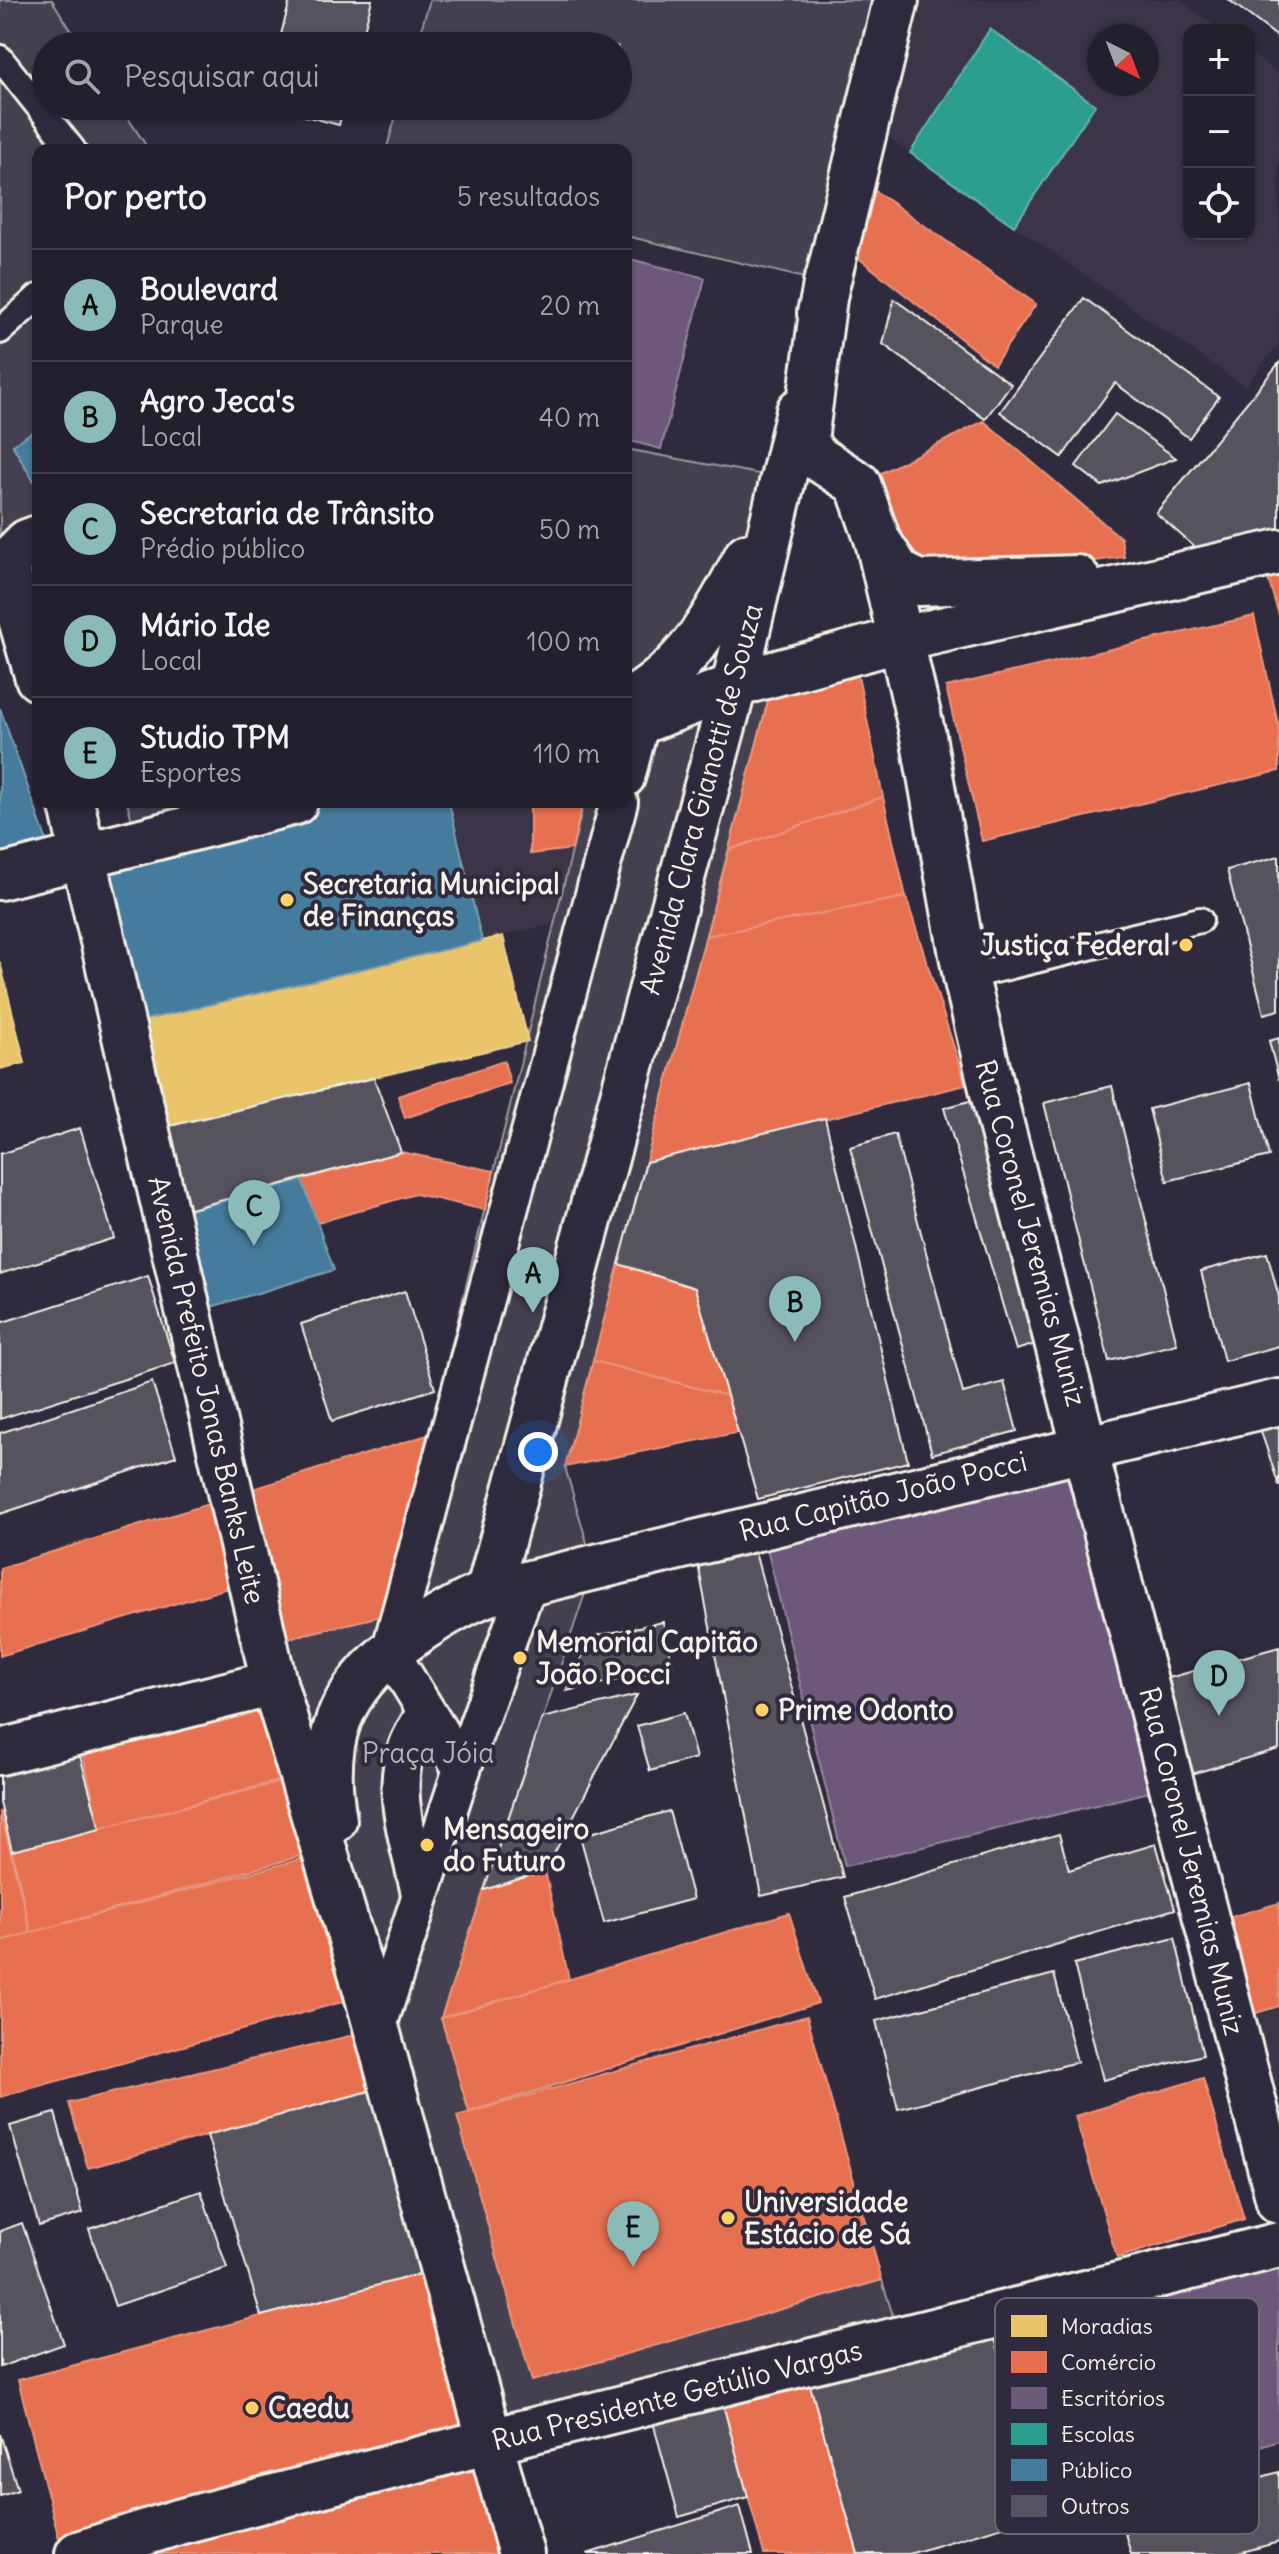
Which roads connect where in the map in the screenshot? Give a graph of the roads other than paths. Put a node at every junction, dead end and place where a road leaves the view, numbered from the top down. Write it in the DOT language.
graph roads {
  1 [pos="896,0"];
  2 [pos="0,58"];
  3 [pos="32,98"];
  4 [pos="49,120"];
  5 [pos="68,144"];
  6 [pos="826,283"];
  7 [pos="32,302"];
  8 [pos="0,331"];
  9 [pos="785,479"];
  10 [pos="878,541"];
  11 [pos="14,549"];
  12 [pos="1279,552"];
  13 [pos="1180,576"];
  14 [pos="31,622"];
  15 [pos="914,636"];
  16 [pos="734,686"];
  17 [pos="632,717"];
  18 [pos="632,718"];
  19 [pos="73,808"];
  20 [pos="271,808"];
  21 [pos="617,808"];
  22 [pos="85,855"];
  23 [pos="0,877"];
  24 [pos="1200,920"];
  25 [pos="966,977"];
  26 [pos="1279,1402"];
  27 [pos="1086,1446"];
  28 [pos="508,1588"];
  29 [pos="390,1652"];
  30 [pos="274,1683"];
  31 [pos="426,1711"];
  32 [pos="0,1752"];
  33 [pos="462,1769"];
  34 [pos="420,1896"];
  35 [pos="361,1972"];
  36 [pos="377,2029"];
  37 [pos="1279,2201"];
  38 [pos="1279,2245"];
  39 [pos="1066,2298"];
  40 [pos="995,2316"];
  41 [pos="490,2441"];
  42 [pos="78,2554"];
  43 [pos="521,2554"];
  1 -- 6 [label="street, Avenida Clara Gianotti de Souza"];
  2 -- 3 [label="lane"];
  4 -- 5 [label="lane"];
  6 -- 9 [label="street, Avenida Clara Gianotti de Souza"];
  6 -- 10 [label="street, Rua Coronel Jeremias Muniz"];
  7 -- 8 [label="lane"];
  9 -- 16 [label="street, Avenida Clara Gianotti de Souza"];
  9 -- 17 [label="street"];
  10 -- 13 [label="street"];
  10 -- 15 [label="street, Rua Coronel Jeremias Muniz"];
  11 -- 14 [label="street"];
  12 -- 13 [label="street"];
  13 -- 15 [label="street"];
  15 -- 16 [label="street"];
  15 -- 25 [label="street, Rua Coronel Jeremias Muniz"];
  16 -- 18 [label="street"];
  16 -- 28 [label="street, Avenida Clara Gianotti de Souza"];
  19 -- 22 [label="street, Avenida Prefeito Jonas Banks Leite"];
  20 -- 22 [label="street"];
  21 -- 29 [label="street"];
  22 -- 23 [label="street"];
  22 -- 30 [label="street, Avenida Prefeito Jonas Banks Leite"];
  24 -- 25 [label="lane"];
  25 -- 27 [label="street, Rua Coronel Jeremias Muniz"];
  26 -- 27 [label="street, Rua Capitão João Pocci"];
  27 -- 28 [label="street, Rua Capitão João Pocci"];
  27 -- 37 [label="street, Rua Coronel Jeremias Muniz"];
  28 -- 29 [label="street, Avenida Prefeito Jonas Banks Leite"];
  28 -- 33 [label="street"];
  29 -- 31 [label="street"];
  29 -- 35 [label="street, Avenida Prefeito Jonas Banks Leite"];
  30 -- 32 [label="street"];
  30 -- 35 [label="street, Avenida Prefeito Jonas Banks Leite"];
  31 -- 33 [label="street"];
  31 -- 34 [label="street"];
  33 -- 34 [label="street"];
  34 -- 36 [label="street"];
  35 -- 36 [label="street, Avenida Prefeito Jonas Banks Leite"];
  36 -- 41 [label="street, Avenida Prefeito Jonas Banks Leite"];
  38 -- 39 [label="street, Rua Presidente Getúlio Vargas"];
  40 -- 41 [label="street, Rua Presidente Getúlio Vargas"];
  41 -- 42 [label="street, Rua Presidente Getúlio Vargas"];
  41 -- 43 [label="street, Avenida Prefeito Jonas Banks Leite"];
}
